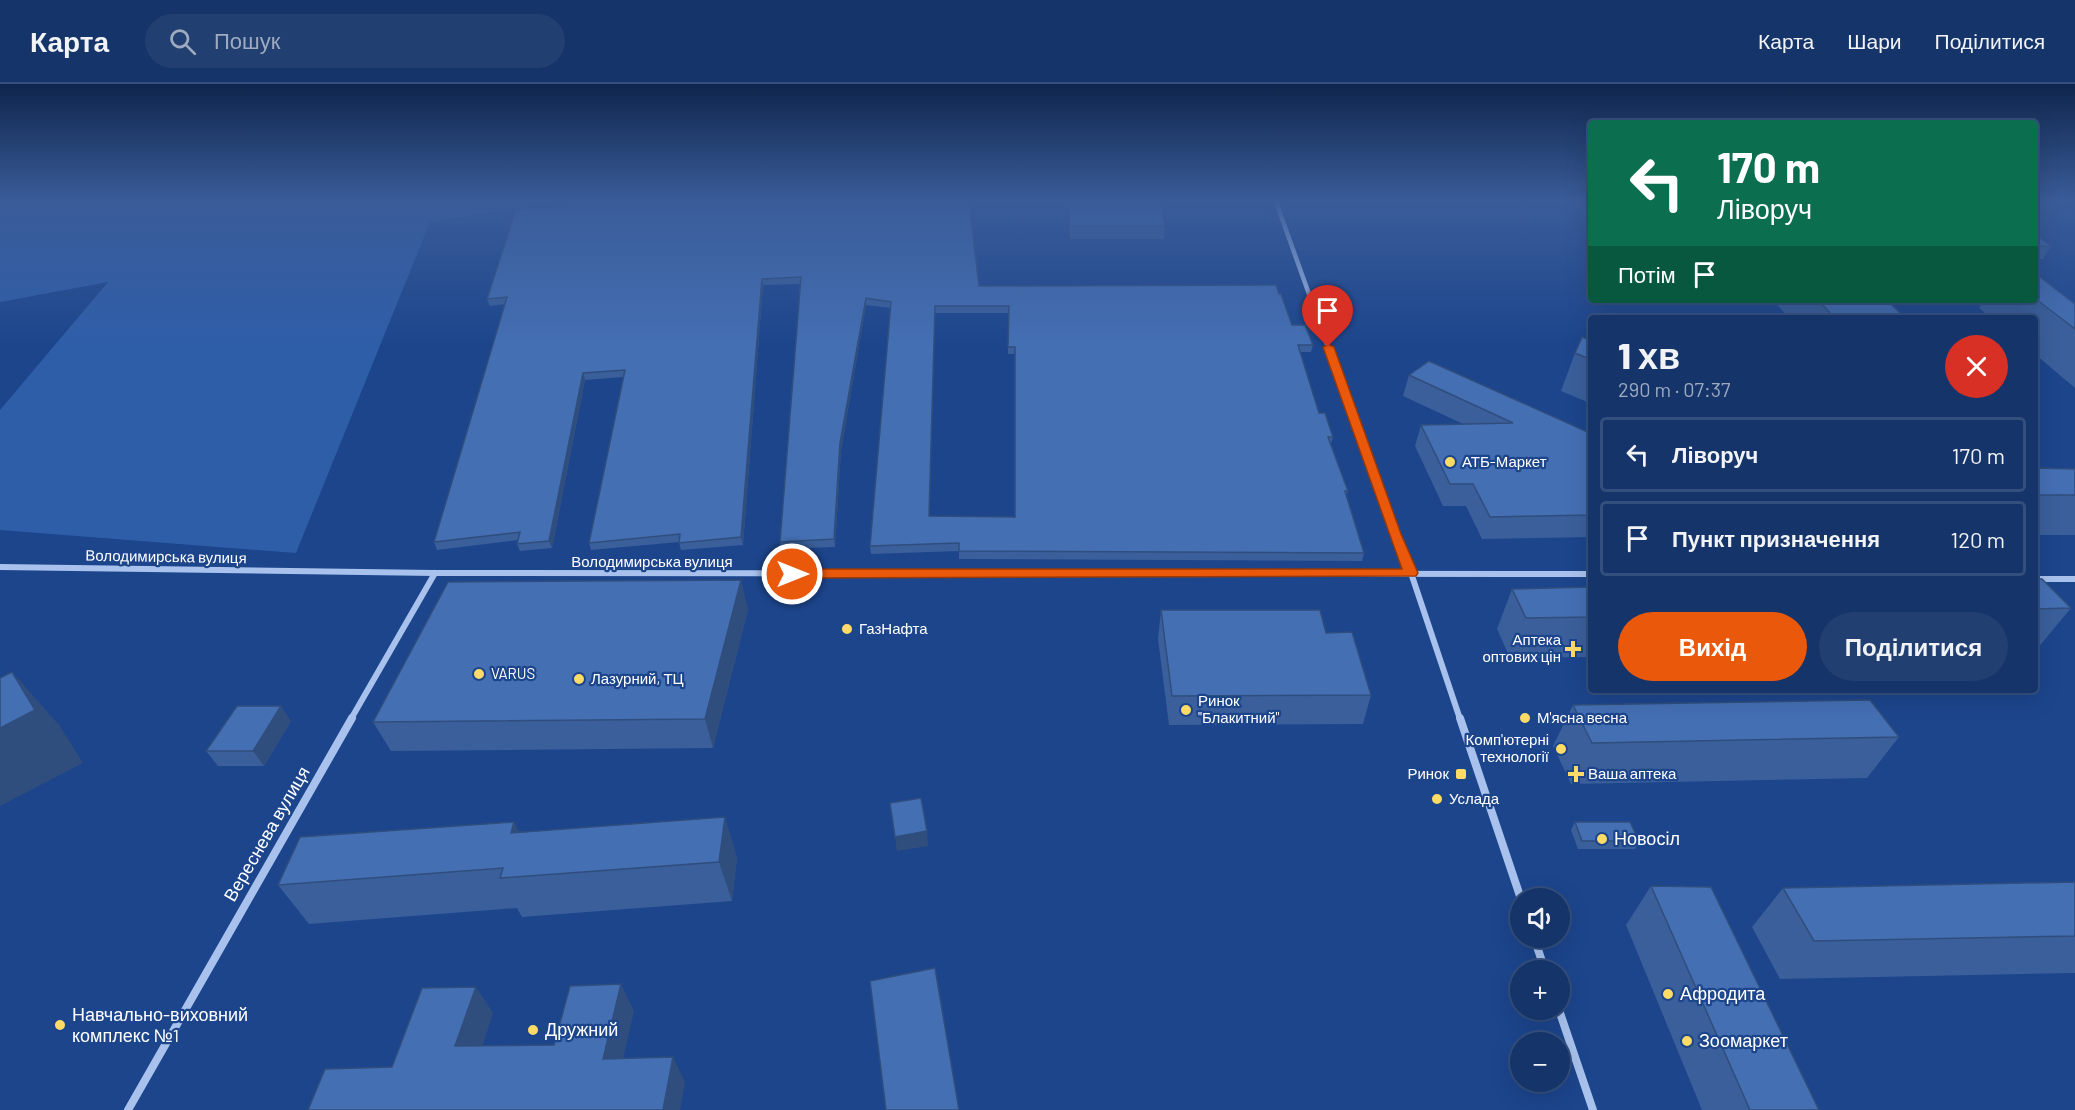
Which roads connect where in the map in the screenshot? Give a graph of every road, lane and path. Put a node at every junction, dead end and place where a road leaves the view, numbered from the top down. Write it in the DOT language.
graph roads {
  1 [pos="1293,250"];
  2 [pos="0,567"];
  3 [pos="435,573"];
  4 [pos="1411,573"];
  5 [pos="1588,574"];
  6 [pos="2038,579"];
  7 [pos="2075,579"];
  8 [pos="1518,888"];
  9 [pos="1562,1020"];
  10 [pos="128,1110"];
  11 [pos="1593,1110"];
  1 -- 4 [label="street"];
  2 -- 3 [label="street, Володимирська вулиця"];
  3 -- 4 [label="street, Володимирська вулиця"];
  3 -- 10 [label="street, Вереснева вулиця"];
  4 -- 5 [label="street, Володимирська вулиця"];
  4 -- 8 [label="street"];
  6 -- 7 [label="street"];
  9 -- 11 [label="street"];
}
